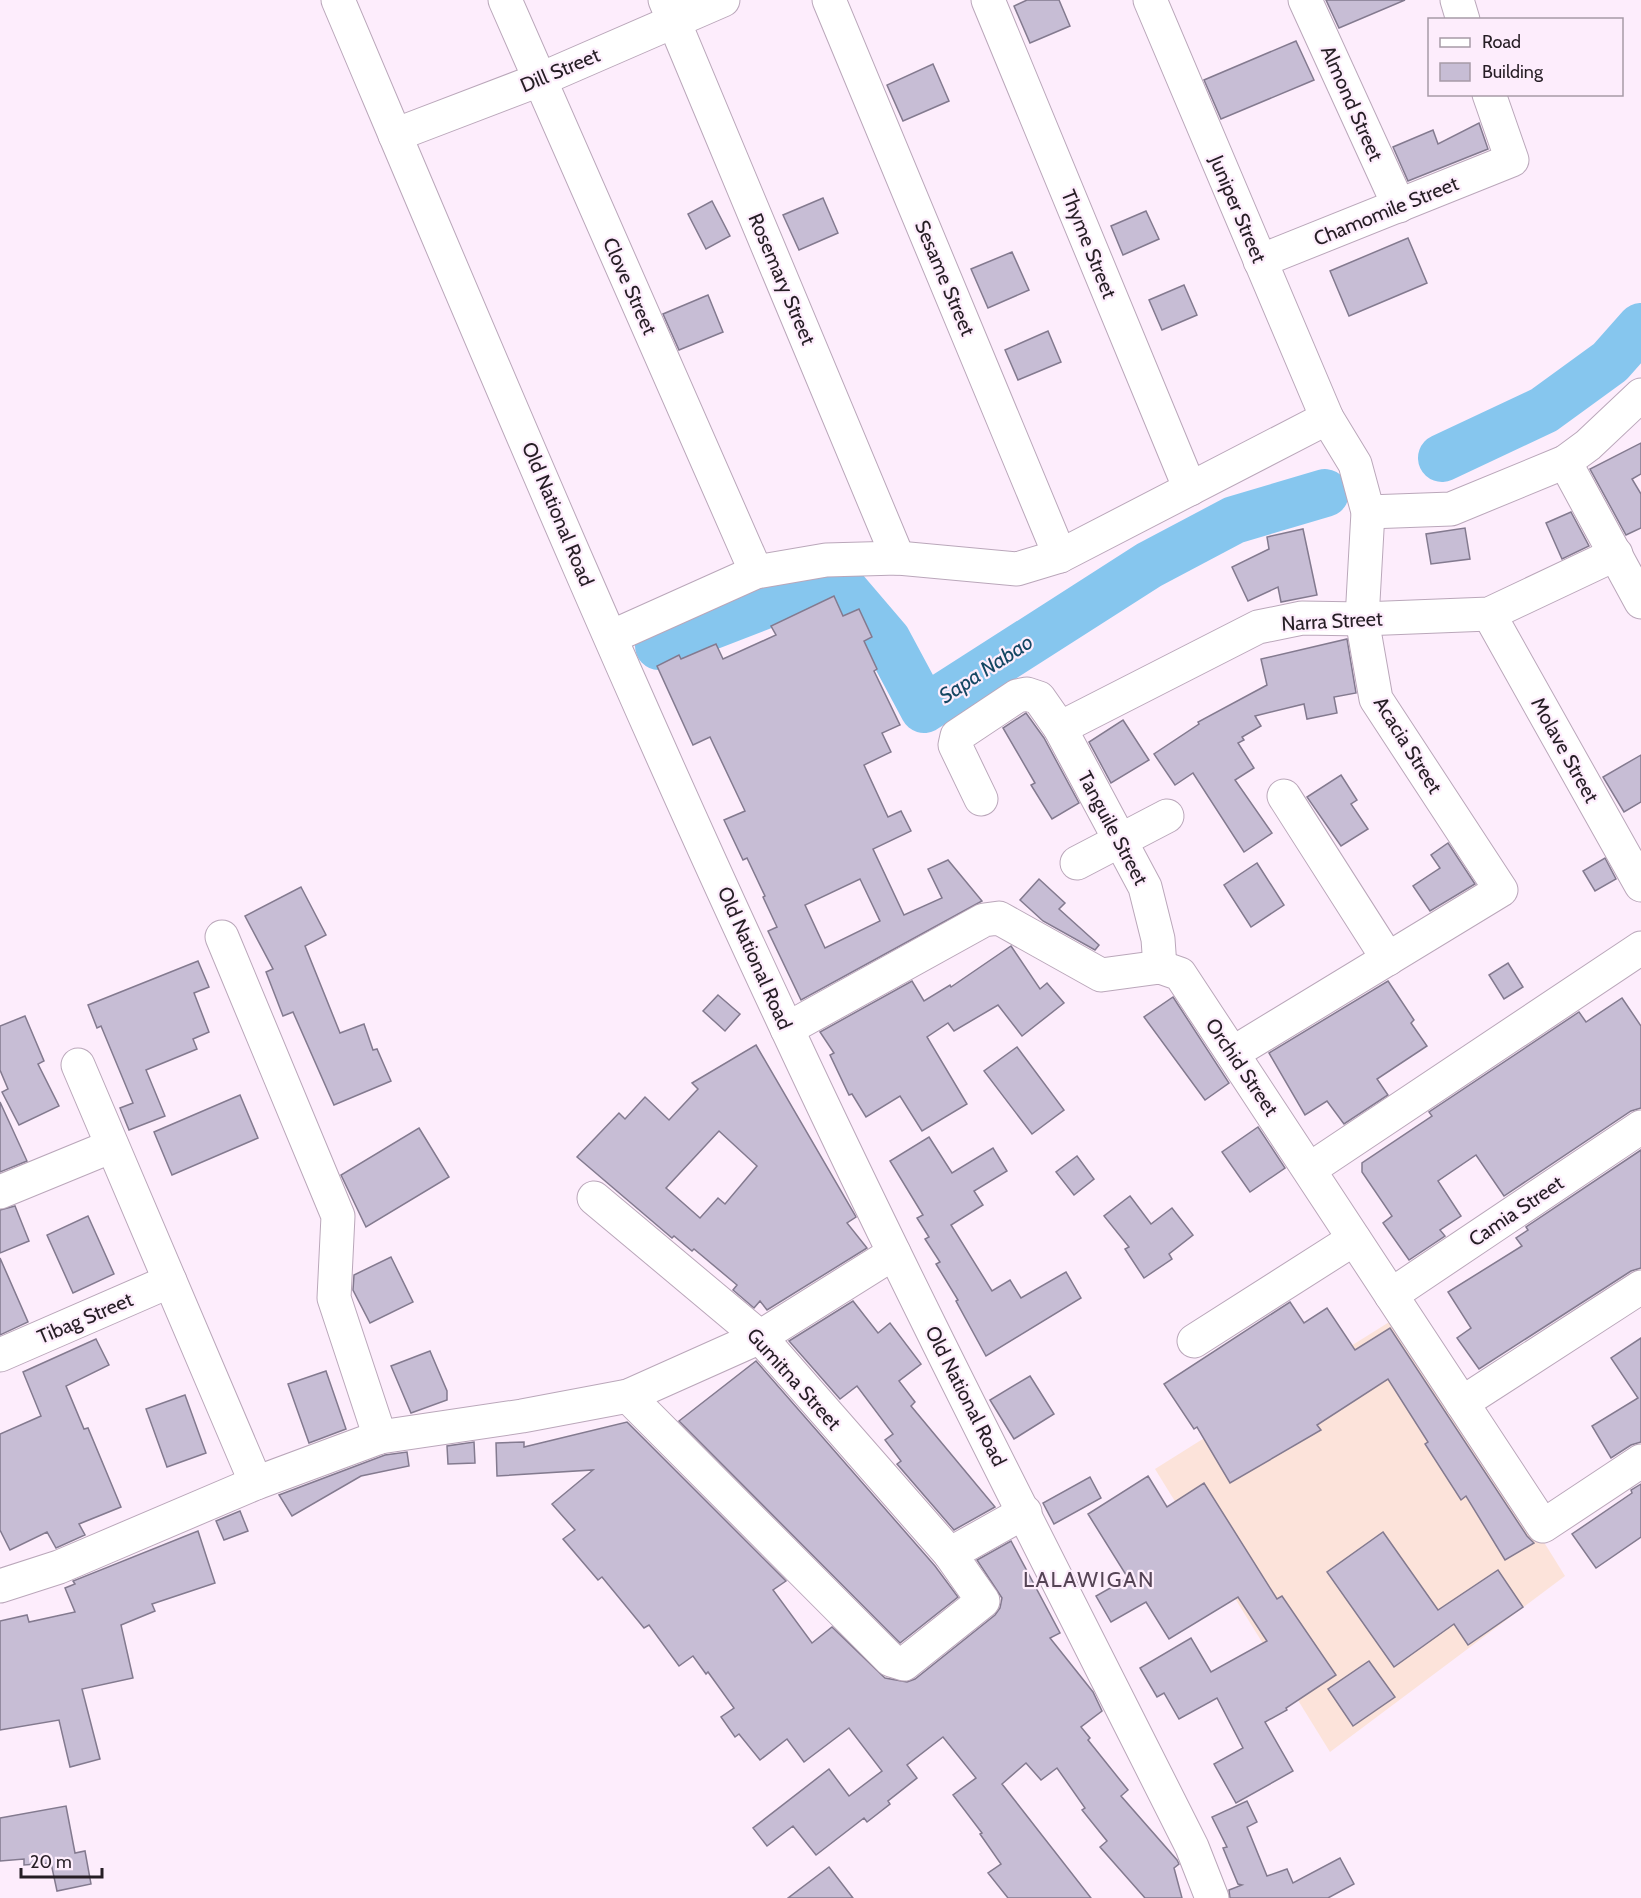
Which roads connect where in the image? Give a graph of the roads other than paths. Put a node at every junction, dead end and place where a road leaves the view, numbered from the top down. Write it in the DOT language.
graph roads {
  1 [pos="338,0"];
  2 [pos="505,0"];
  3 [pos="723,0"];
  4 [pos="829,0"];
  5 [pos="988,0"];
  6 [pos="1150,0"];
  7 [pos="1305,0"];
  8 [pos="1456,0"];
  9 [pos="670,11"];
  10 [pos="1462,18"];
  11 [pos="539,80"];
  12 [pos="1491,96"];
  13 [pos="395,135"];
  14 [pos="1399,207"];
  15 [pos="1260,261"];
  16 [pos="1638,407"];
  17 [pos="1327,418"];
  18 [pos="1565,462"];
  19 [pos="1190,489"];
  20 [pos="1368,512"];
  21 [pos="1616,554"];
  22 [pos="1060,556"];
  23 [pos="898,558"];
  24 [pos="756,572"];
  25 [pos="1641,602"];
  26 [pos="1489,614"];
  27 [pos="1362,619"];
  28 [pos="611,637"];
  29 [pos="1060,728"];
  30 [pos="1284,796"];
  31 [pos="981,799"];
  32 [pos="1167,816"];
  33 [pos="1119,841"];
  34 [pos="1077,863"];
  35 [pos="1641,885"];
  36 [pos="222,936"];
  37 [pos="1641,948"];
  38 [pos="1388,959"];
  39 [pos="1160,968"];
  40 [pos="787,1029"];
  41 [pos="1233,1053"];
  42 [pos="78,1065"];
  43 [pos="1641,1127"];
  44 [pos="112,1146"];
  45 [pos="1310,1169"];
  46 [pos="0,1192"];
  47 [pos="594,1198"];
  48 [pos="1354,1239"];
  49 [pos="894,1253"];
  50 [pos="170,1281"];
  51 [pos="1641,1287"];
  52 [pos="1391,1295"];
  53 [pos="760,1337"];
  54 [pos="1194,1341"];
  55 [pos="0,1355"];
  56 [pos="628,1396"];
  57 [pos="1462,1403"];
  58 [pos="380,1437"];
  59 [pos="1641,1461"];
  60 [pos="256,1483"];
  61 [pos="1025,1512"];
  62 [pos="950,1554"];
  63 [pos="0,1586"];
  64 [pos="1203,1873"];
  1 -- 13 [label="street, Old National Road"];
  2 -- 11 [label="street, Clove Street"];
  3 -- 9 [label="street, Dill Street"];
  4 -- 22 [label="street, Sesame Street"];
  5 -- 19 [label="street, Thyme Street"];
  6 -- 15 [label="street, Juniper Street"];
  7 -- 14 [label="street, Almond Street"];
  8 -- 10 [label="street"];
  9 -- 11 [label="street, Dill Street"];
  9 -- 23 [label="street, Rosemary Street"];
  11 -- 13 [label="street, Dill Street"];
  11 -- 24 [label="street, Clove Street"];
  12 -- 14 [label="street, Chamomile Street"];
  13 -- 28 [label="street, Old National Road"];
  14 -- 15 [label="street, Chamomile Street"];
  15 -- 17 [label="street, Juniper Street"];
  16 -- 18 [label="street"];
  17 -- 19 [label="street"];
  17 -- 20 [label="street, Juniper Street"];
  18 -- 20 [label="street"];
  18 -- 21 [label="street"];
  19 -- 22 [label="street"];
  20 -- 27 [label="street, Acacia Street"];
  21 -- 25 [label="street"];
  21 -- 26 [label="street, Narra Street"];
  22 -- 23 [label="street"];
  23 -- 24 [label="street"];
  24 -- 28 [label="street"];
  26 -- 27 [label="street, Narra Street"];
  26 -- 35 [label="street, Molave Street"];
  27 -- 29 [label="street, Narra Street"];
  27 -- 38 [label="street, Acacia Street"];
  28 -- 40 [label="street, Old National Road"];
  29 -- 31 [label="street, Tanguile Street"];
  29 -- 33 [label="street, Tanguile Street"];
  30 -- 38 [label="street"];
  32 -- 33 [label="street"];
  33 -- 34 [label="street"];
  33 -- 39 [label="street, Tanguile Street"];
  36 -- 58 [label="street"];
  37 -- 45 [label="street"];
  38 -- 41 [label="street"];
  39 -- 40 [label="street"];
  39 -- 41 [label="street, Orchid Street"];
  40 -- 49 [label="street, Old National Road"];
  41 -- 45 [label="street, Orchid Street"];
  42 -- 44 [label="street"];
  43 -- 52 [label="street, Camia Street"];
  44 -- 46 [label="street"];
  44 -- 50 [label="street"];
  45 -- 48 [label="street, Orchid Street"];
  47 -- 53 [label="street, Gumitna Street"];
  48 -- 52 [label="street, Orchid Street"];
  48 -- 54 [label="street"];
  49 -- 53 [label="street"];
  49 -- 61 [label="street, Old National Road"];
  50 -- 55 [label="street, Tibag Street"];
  50 -- 60 [label="street"];
  51 -- 57 [label="street"];
  52 -- 57 [label="street, Orchid Street"];
  53 -- 56 [label="street"];
  53 -- 62 [label="street, Gumitna Street"];
  56 -- 58 [label="street"];
  56 -- 62 [label="street, Gumitna Street"];
  57 -- 59 [label="street, Orchid Street"];
  58 -- 60 [label="street"];
  60 -- 63 [label="street"];
  61 -- 62 [label="street"];
  61 -- 64 [label="street, Old National Road"];
}
